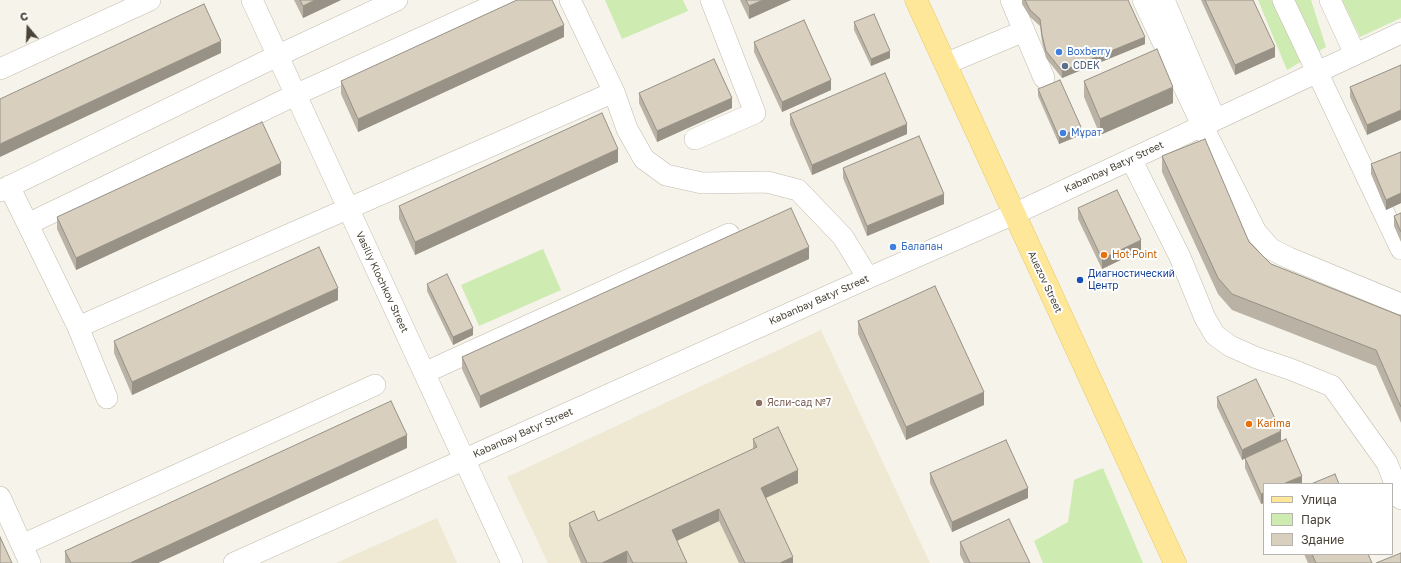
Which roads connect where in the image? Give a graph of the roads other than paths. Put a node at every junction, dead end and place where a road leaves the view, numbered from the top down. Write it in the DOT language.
graph roads {
  1 [pos="150,0"];
  2 [pos="252,0"];
  3 [pos="397,0"];
  4 [pos="504,0"];
  5 [pos="570,0"];
  6 [pos="711,0"];
  7 [pos="916,0"];
  8 [pos="1011,0"];
  9 [pos="1143,0"];
  10 [pos="1164,0"];
  11 [pos="1283,0"];
  12 [pos="1330,0"];
  13 [pos="1024,31"];
  14 [pos="1401,33"];
  15 [pos="1355,54"];
  16 [pos="277,56"];
  17 [pos="946,64"];
  18 [pos="0,69"];
  19 [pos="1317,72"];
  20 [pos="1044,78"];
  21 [pos="614,92"];
  22 [pos="295,95"];
  23 [pos="1209,122"];
  24 [pos="696,139"];
  25 [pos="1131,159"];
  26 [pos="5,188"];
  27 [pos="348,208"];
  28 [pos="1014,214"];
  29 [pos="28,224"];
  30 [pos="729,234"];
  31 [pos="1401,249"];
  32 [pos="868,278"];
  33 [pos="1401,304"];
  34 [pos="78,327"];
  35 [pos="424,373"];
  36 [pos="375,385"];
  37 [pos="107,398"];
  38 [pos="464,459"];
  39 [pos="0,497"];
  40 [pos="1401,499"];
  41 [pos="26,554"];
  42 [pos="234,563"];
  43 [pos="512,563"];
  44 [pos="1175,563"];
  1 -- 18 [label="street"];
  2 -- 16 [label="street, Vasiliy Klochkov Street"];
  3 -- 16 [label="street"];
  4 -- 22 [label="street"];
  5 -- 21 [label="street"];
  6 -- 24 [label="street"];
  7 -- 17 [label="main road, Auezov Street"];
  8 -- 13 [label="street"];
  9 -- 23 [label="street"];
  10 -- 23 [label="street"];
  11 -- 19 [label="street"];
  12 -- 15 [label="street"];
  13 -- 17 [label="street"];
  13 -- 20 [label="street"];
  14 -- 15 [label="street, Kabanbay Batyr Street"];
  15 -- 19 [label="street, Kabanbay Batyr Street"];
  16 -- 22 [label="street, Vasiliy Klochkov Street"];
  16 -- 26 [label="street"];
  17 -- 28 [label="main road, Auezov Street"];
  19 -- 23 [label="street, Kabanbay Batyr Street"];
  19 -- 31 [label="street"];
  21 -- 27 [label="street"];
  21 -- 32 [label="street"];
  22 -- 27 [label="street, Vasiliy Klochkov Street"];
  22 -- 29 [label="street"];
  23 -- 25 [label="street, Kabanbay Batyr Street"];
  23 -- 33 [label="street"];
  25 -- 28 [label="street, Kabanbay Batyr Street"];
  25 -- 40 [label="street"];
  26 -- 29 [label="street"];
  27 -- 34 [label="street"];
  27 -- 35 [label="street, Vasiliy Klochkov Street"];
  28 -- 32 [label="street, Kabanbay Batyr Street"];
  28 -- 44 [label="main road, Auezov Street"];
  29 -- 34 [label="street"];
  30 -- 35 [label="street"];
  32 -- 38 [label="street, Kabanbay Batyr Street"];
  34 -- 37 [label="street"];
  35 -- 38 [label="street, Vasiliy Klochkov Street"];
  36 -- 41 [label="street"];
  38 -- 42 [label="street, Kabanbay Batyr Street"];
  38 -- 43 [label="street, Vasiliy Klochkov Street"];
  39 -- 41 [label="street"];
}
